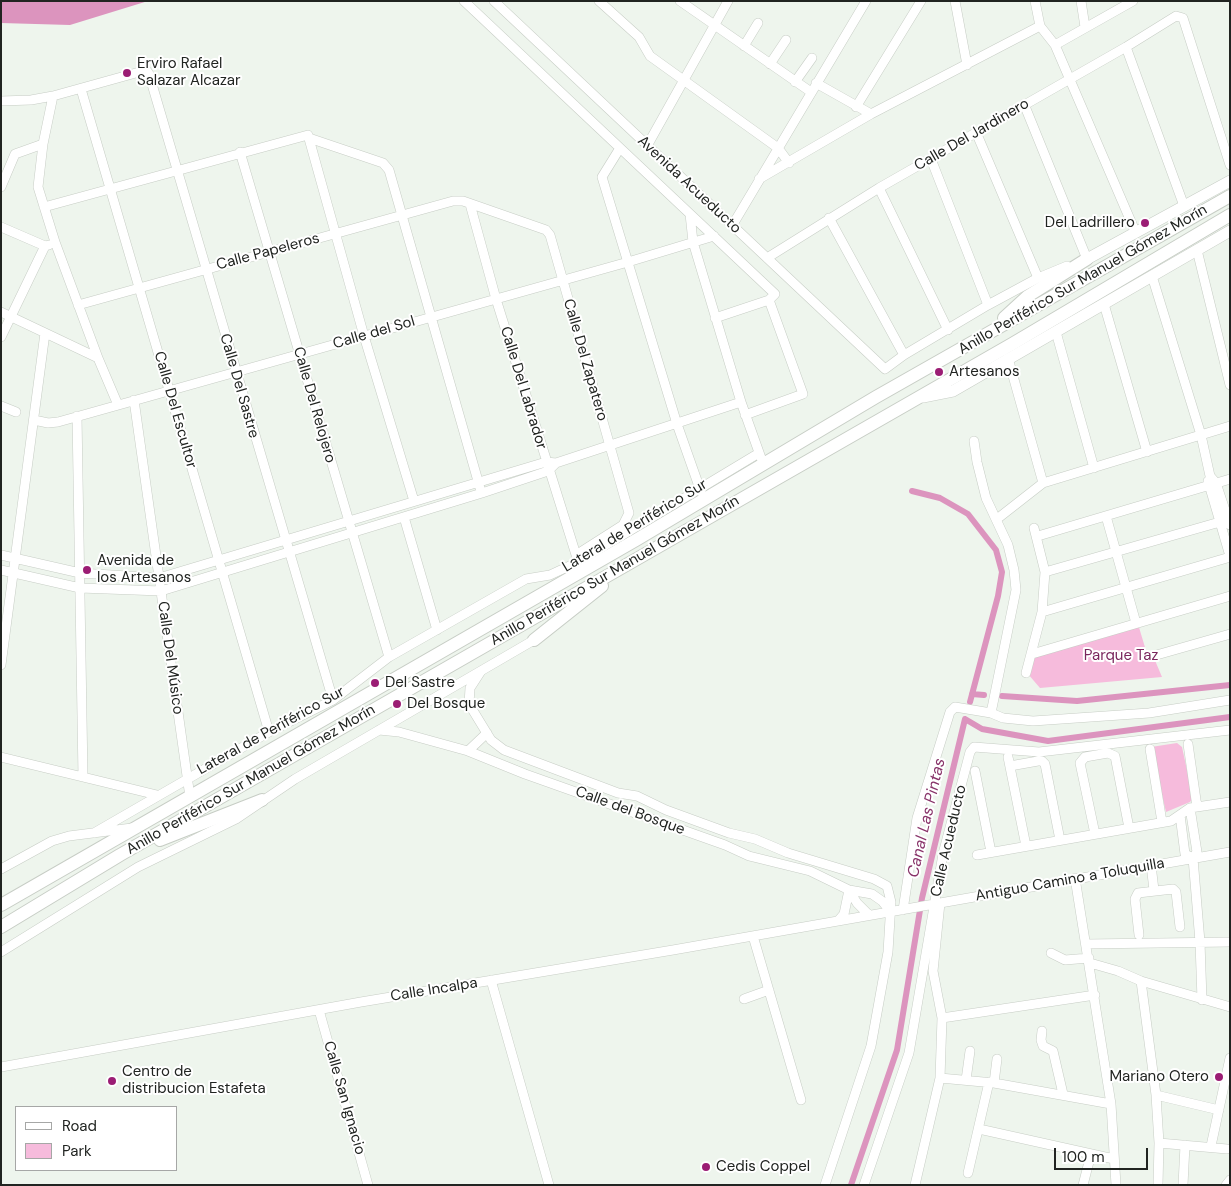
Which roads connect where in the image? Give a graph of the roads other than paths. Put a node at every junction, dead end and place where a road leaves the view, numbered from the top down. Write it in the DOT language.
graph roads {
  1 [pos="464,1"];
  2 [pos="494,1"];
  3 [pos="599,1"];
  4 [pos="680,1"];
  5 [pos="728,1"];
  6 [pos="866,1"];
  7 [pos="921,1"];
  8 [pos="955,1"];
  9 [pos="1036,1"];
  10 [pos="1081,1"];
  11 [pos="1130,2"];
  12 [pos="758,24"];
  13 [pos="714,26"];
  14 [pos="1040,26"];
  15 [pos="1086,27"];
  16 [pos="786,40"];
  17 [pos="1055,45"];
  18 [pos="744,46"];
  19 [pos="1126,47"];
  20 [pos="812,58"];
  21 [pos="770,64"];
  22 [pos="967,65"];
  23 [pos="1070,79"];
  24 [pos="682,80"];
  25 [pos="795,82"];
  26 [pos="816,83"];
  27 [pos="81,89"];
  28 [pos="811,92"];
  29 [pos="54,96"];
  30 [pos="1,101"];
  31 [pos="1024,104"];
  32 [pos="856,107"];
  33 [pos="872,114"];
  34 [pos="976,132"];
  35 [pos="308,136"];
  36 [pos="42,144"];
  37 [pos="647,146"];
  38 [pos="620,148"];
  39 [pos="778,148"];
  40 [pos="240,152"];
  41 [pos="931,159"];
  42 [pos="789,163"];
  43 [pos="1230,165"];
  44 [pos="176,170"];
  45 [pos="759,179"];
  46 [pos="1230,181"];
  47 [pos="1,187"];
  48 [pos="110,188"];
  49 [pos="879,188"];
  50 [pos="1230,196"];
  51 [pos="458,200"];
  52 [pos="470,204"];
  53 [pos="1184,206"];
  54 [pos="44,207"];
  55 [pos="690,214"];
  56 [pos="1230,215"];
  57 [pos="402,216"];
  58 [pos="829,218"];
  59 [pos="732,226"];
  60 [pos="1,227"];
  61 [pos="1135,231"];
  62 [pos="1230,231"];
  63 [pos="336,234"];
  64 [pos="714,236"];
  65 [pos="55,242"];
  66 [pos="693,242"];
  67 [pos="45,246"];
  68 [pos="1198,250"];
  69 [pos="269,252"];
  70 [pos="767,258"];
  71 [pos="1087,259"];
  72 [pos="628,262"];
  73 [pos="205,270"];
  74 [pos="1152,276"];
  75 [pos="1038,278"];
  76 [pos="562,280"];
  77 [pos="139,288"];
  78 [pos="772,297"];
  79 [pos="496,299"];
  80 [pos="988,304"];
  81 [pos="1104,304"];
  82 [pos="78,305"];
  83 [pos="1,312"];
  84 [pos="11,316"];
  85 [pos="431,317"];
  86 [pos="715,318"];
  87 [pos="948,330"];
  88 [pos="1056,332"];
  89 [pos="46,333"];
  90 [pos="987,333"];
  91 [pos="364,336"];
  92 [pos="1,337"];
  93 [pos="299,354"];
  94 [pos="904,354"];
  95 [pos="98,358"];
  96 [pos="1008,358"];
  97 [pos="235,372"];
  98 [pos="1230,384"];
  99 [pos="169,390"];
  100 [pos="916,398"];
  101 [pos="134,400"];
  102 [pos="741,402"];
  103 [pos="118,405"];
  104 [pos="1,406"];
  105 [pos="16,412"];
  106 [pos="750,413"];
  107 [pos="77,416"];
  108 [pos="34,420"];
  109 [pos="677,424"];
  110 [pos="1230,426"];
  111 [pos="1201,435"];
  112 [pos="974,441"];
  113 [pos="610,446"];
  114 [pos="1147,452"];
  115 [pos="761,458"];
  116 [pos="547,466"];
  117 [pos="1094,468"];
  118 [pos="1230,480"];
  119 [pos="478,482"];
  120 [pos="1212,482"];
  121 [pos="1043,483"];
  122 [pos="482,493"];
  123 [pos="702,493"];
  124 [pos="414,501"];
  125 [pos="1106,516"];
  126 [pos="404,517"];
  127 [pos="997,519"];
  128 [pos="349,521"];
  129 [pos="1227,521"];
  130 [pos="352,533"];
  131 [pos="285,540"];
  132 [pos="289,552"];
  133 [pos="1116,552"];
  134 [pos="1,555"];
  135 [pos="1230,557"];
  136 [pos="16,558"];
  137 [pos="637,558"];
  138 [pos="219,560"];
  139 [pos="578,562"];
  140 [pos="1,570"];
  141 [pos="14,572"];
  142 [pos="222,572"];
  143 [pos="1045,572"];
  144 [pos="80,574"];
  145 [pos="159,578"];
  146 [pos="1126,587"];
  147 [pos="80,588"];
  148 [pos="161,591"];
  149 [pos="1230,596"];
  150 [pos="1042,612"];
  151 [pos="1136,623"];
  152 [pos="437,630"];
  153 [pos="1230,634"];
  154 [pos="534,640"];
  155 [pos="1032,654"];
  156 [pos="1153,656"];
  157 [pos="389,657"];
  158 [pos="1,665"];
  159 [pos="481,671"];
  160 [pos="1026,673"];
  161 [pos="333,700"];
  162 [pos="1230,700"];
  163 [pos="991,713"];
  164 [pos="378,730"];
  165 [pos="1230,730"];
  166 [pos="269,732"];
  167 [pos="487,733"];
  168 [pos="1188,744"];
  169 [pos="1150,749"];
  170 [pos="468,751"];
  171 [pos="1,757"];
  172 [pos="975,771"];
  173 [pos="84,777"];
  174 [pos="187,778"];
  175 [pos="157,795"];
  176 [pos="190,797"];
  177 [pos="262,800"];
  178 [pos="1230,802"];
  179 [pos="1194,808"];
  180 [pos="1180,815"];
  181 [pos="1162,822"];
  182 [pos="138,827"];
  183 [pos="1128,828"];
  184 [pos="94,833"];
  185 [pos="1095,834"];
  186 [pos="1060,840"];
  187 [pos="1026,846"];
  188 [pos="991,852"];
  189 [pos="1230,852"];
  190 [pos="976,854"];
  191 [pos="120,855"];
  192 [pos="1193,858"];
  193 [pos="1151,865"];
  194 [pos="1,869"];
  195 [pos="1075,878"];
  196 [pos="874,879"];
  197 [pos="850,890"];
  198 [pos="1154,890"];
  199 [pos="934,904"];
  200 [pos="1,906"];
  201 [pos="907,909"];
  202 [pos="890,911"];
  203 [pos="868,914"];
  204 [pos="838,921"];
  205 [pos="2,927"];
  206 [pos="1180,927"];
  207 [pos="1139,935"];
  208 [pos="753,936"];
  209 [pos="1200,942"];
  210 [pos="1230,942"];
  211 [pos="1087,944"];
  212 [pos="1,952"];
  213 [pos="1051,953"];
  214 [pos="1089,961"];
  215 [pos="491,980"];
  216 [pos="1141,981"];
  217 [pos="769,990"];
  218 [pos="1094,995"];
  219 [pos="744,999"];
  220 [pos="1202,1000"];
  221 [pos="1230,1007"];
  222 [pos="319,1010"];
  223 [pos="942,1018"];
  224 [pos="1042,1031"];
  225 [pos="970,1051"];
  226 [pos="1230,1058"];
  227 [pos="997,1059"];
  228 [pos="1,1067"];
  229 [pos="940,1078"];
  230 [pos="966,1080"];
  231 [pos="991,1082"];
  232 [pos="1064,1094"];
  233 [pos="1156,1095"];
  234 [pos="801,1100"];
  235 [pos="1111,1104"];
  236 [pos="1219,1110"];
  237 [pos="979,1129"];
  238 [pos="1159,1143"];
  239 [pos="1185,1145"];
  240 [pos="1211,1146"];
  241 [pos="1227,1149"];
  242 [pos="1092,1154"];
  243 [pos="1114,1159"];
  244 [pos="968,1173"];
  245 [pos="1230,1180"];
  246 [pos="368,1185"];
  247 [pos="549,1185"];
  248 [pos="825,1185"];
  249 [pos="864,1185"];
  250 [pos="915,1185"];
  251 [pos="1083,1185"];
  252 [pos="1116,1185"];
  253 [pos="1158,1185"];
  254 [pos="1184,1185"];
  255 [pos="1226,1185"];
  1 -- 38 [label="street, Avenida Acueducto"];
  2 -- 37 [label="street, Avenida Acueducto"];
  3 -- 24 [label="street"];
  4 -- 13 [label="street"];
  5 -- 13 [label="street"];
  6 -- 26 [label="street"];
  7 -- 32 [label="street"];
  8 -- 22 [label="street"];
  9 -- 14 [label="street"];
  10 -- 15 [label="street"];
  11 -- 15 [label="street"];
  12 -- 18 [label="street"];
  13 -- 18 [label="street"];
  13 -- 24 [label="street"];
  14 -- 17 [label="street"];
  14 -- 22 [label="street"];
  15 -- 17 [label="street"];
  16 -- 21 [label="street"];
  17 -- 23 [label="street"];
  18 -- 21 [label="street"];
  19 -- 23 [label="street, Calle Del Jardinero"];
  19 -- 43 [label="street, Calle Del Jardinero"];
  19 -- 53 [label="street"];
  20 -- 25 [label="street"];
  21 -- 25 [label="street"];
  22 -- 33 [label="street"];
  23 -- 31 [label="street, Calle Del Jardinero"];
  23 -- 61 [label="street"];
  24 -- 37 [label="street"];
  24 -- 39 [label="street"];
  25 -- 28 [label="street"];
  26 -- 28 [label="street"];
  26 -- 32 [label="street"];
  27 -- 29 [label="street"];
  27 -- 44 [label="street, Calle Del Sastre"];
  27 -- 48 [label="street, Calle Del Escultor"];
  28 -- 39 [label="street"];
  29 -- 30 [label="street"];
  29 -- 36 [label="street"];
  31 -- 34 [label="street, Calle Del Jardinero"];
  31 -- 71 [label="street"];
  32 -- 33 [label="street"];
  33 -- 42 [label="street"];
  34 -- 41 [label="street, Calle Del Jardinero"];
  34 -- 75 [label="street"];
  35 -- 40 [label="street"];
  35 -- 57 [label="street"];
  35 -- 63 [label="street"];
  36 -- 47 [label="street"];
  36 -- 54 [label="street"];
  37 -- 59 [label="street, Avenida Acueducto"];
  38 -- 55 [label="street, Avenida Acueducto"];
  38 -- 72 [label="street"];
  39 -- 42 [label="street"];
  39 -- 45 [label="street"];
  40 -- 44 [label="street"];
  40 -- 69 [label="street, Calle Del Relojero"];
  41 -- 49 [label="street, Calle Del Jardinero"];
  41 -- 80 [label="street"];
  42 -- 45 [label="street"];
  44 -- 48 [label="street"];
  44 -- 73 [label="street, Calle Del Sastre"];
  45 -- 59 [label="street"];
  46 -- 53 [label="main road"];
  48 -- 54 [label="street"];
  48 -- 77 [label="street, Calle Del Escultor"];
  49 -- 58 [label="street, Calle Del Jardinero"];
  49 -- 87 [label="street"];
  50 -- 90 [label="highway, Anillo Periférico Sur Manuel Gómez Morín"];
  51 -- 52 [label="street, Calle Del Zapatero"];
  51 -- 57 [label="street, Calle Papeleros"];
  52 -- 76 [label="street, Calle Del Zapatero"];
  52 -- 79 [label="street, Calle Del Labrador"];
  53 -- 61 [label="main road"];
  54 -- 65 [label="street"];
  55 -- 64 [label="street, Avenida Acueducto"];
  55 -- 66 [label="street"];
  56 -- 100 [label="highway, Anillo Periférico Sur Manuel Gómez Morín"];
  57 -- 63 [label="street, Calle Papeleros"];
  57 -- 85 [label="street"];
  58 -- 70 [label="street, Calle Del Jardinero"];
  58 -- 94 [label="street"];
  59 -- 70 [label="street, Avenida Acueducto"];
  60 -- 67 [label="street"];
  61 -- 71 [label="main road"];
  62 -- 68 [label="main road"];
  63 -- 69 [label="street, Calle Papeleros"];
  63 -- 91 [label="street"];
  64 -- 66 [label="street, Calle del Sol"];
  64 -- 78 [label="street, Avenida Acueducto"];
  65 -- 67 [label="street"];
  65 -- 82 [label="street"];
  66 -- 72 [label="street, Calle del Sol"];
  66 -- 86 [label="street"];
  67 -- 84 [label="street"];
  68 -- 74 [label="main road"];
  68 -- 98 [label="street"];
  69 -- 73 [label="street, Calle Papeleros"];
  69 -- 93 [label="street, Calle Del Relojero"];
  70 -- 94 [label="street, Avenida Acueducto"];
  71 -- 75 [label="street"];
  71 -- 90 [label="highway"];
  72 -- 76 [label="street, Calle del Sol"];
  72 -- 109 [label="street"];
  73 -- 77 [label="street, Calle Papeleros"];
  73 -- 97 [label="street, Calle Del Sastre"];
  74 -- 81 [label="main road"];
  74 -- 111 [label="street"];
  75 -- 80 [label="street"];
  76 -- 79 [label="street, Calle del Sol"];
  76 -- 113 [label="street, Calle Del Zapatero"];
  77 -- 82 [label="street, Calle Papeleros"];
  77 -- 99 [label="street, Calle Del Escultor"];
  78 -- 86 [label="street"];
  78 -- 106 [label="street"];
  79 -- 85 [label="street, Calle del Sol"];
  79 -- 116 [label="street, Calle Del Labrador"];
  80 -- 87 [label="street"];
  81 -- 88 [label="main road"];
  81 -- 114 [label="street"];
  82 -- 95 [label="street"];
  83 -- 84 [label="street"];
  84 -- 89 [label="street"];
  84 -- 92 [label="street"];
  85 -- 91 [label="street, Calle del Sol"];
  85 -- 119 [label="street"];
  86 -- 102 [label="street"];
  87 -- 94 [label="street"];
  88 -- 96 [label="main road"];
  88 -- 117 [label="street"];
  89 -- 95 [label="street"];
  89 -- 108 [label="street"];
  90 -- 115 [label="highway, Anillo Periférico Sur Manuel Gómez Morín"];
  91 -- 93 [label="street, Calle del Sol"];
  91 -- 124 [label="street"];
  93 -- 97 [label="street, Calle del Sol"];
  93 -- 128 [label="street, Calle Del Relojero"];
  95 -- 103 [label="street"];
  96 -- 100 [label="main road"];
  96 -- 121 [label="street"];
  97 -- 99 [label="street, Calle del Sol"];
  97 -- 131 [label="street, Calle Del Sastre"];
  99 -- 101 [label="street, Calle del Sol"];
  99 -- 138 [label="street, Calle Del Escultor"];
  100 -- 137 [label="highway, Anillo Periférico Sur Manuel Gómez Morín"];
  101 -- 103 [label="street, Calle del Sol"];
  101 -- 145 [label="street, Calle Del Músico"];
  102 -- 106 [label="street"];
  102 -- 109 [label="street"];
  103 -- 107 [label="street, Calle del Sol"];
  104 -- 105 [label="street"];
  106 -- 115 [label="street"];
  107 -- 108 [label="street, Calle del Sol"];
  107 -- 144 [label="street"];
  108 -- 136 [label="street"];
  109 -- 113 [label="street"];
  109 -- 123 [label="street"];
  110 -- 111 [label="street"];
  111 -- 114 [label="street"];
  111 -- 120 [label="street"];
  112 -- 127 [label="street"];
  113 -- 116 [label="street"];
  113 -- 139 [label="street, Calle Del Zapatero"];
  114 -- 117 [label="street"];
  115 -- 123 [label="highway, Anillo Periférico Sur Manuel Gómez Morín"];
  116 -- 119 [label="street"];
  116 -- 122 [label="street"];
  116 -- 139 [label="street, Calle Del Labrador"];
  117 -- 121 [label="street"];
  118 -- 120 [label="street"];
  119 -- 122 [label="street"];
  119 -- 124 [label="street"];
  120 -- 125 [label="street"];
  120 -- 129 [label="street"];
  121 -- 127 [label="street"];
  122 -- 126 [label="street"];
  123 -- 139 [label="highway, Anillo Periférico Sur Manuel Gómez Morín"];
  124 -- 128 [label="street"];
  125 -- 133 [label="street"];
  125 -- 143 [label="street"];
  126 -- 130 [label="street"];
  126 -- 152 [label="street"];
  127 -- 163 [label="street"];
  128 -- 130 [label="street, Calle Del Relojero"];
  128 -- 131 [label="street"];
  129 -- 133 [label="street"];
  129 -- 135 [label="street"];
  130 -- 132 [label="street"];
  130 -- 157 [label="street, Calle Del Relojero"];
  131 -- 132 [label="street, Calle Del Sastre"];
  131 -- 138 [label="street"];
  132 -- 142 [label="street"];
  132 -- 161 [label="street, Calle Del Sastre"];
  133 -- 143 [label="street"];
  133 -- 146 [label="street"];
  134 -- 136 [label="street"];
  135 -- 146 [label="street"];
  136 -- 141 [label="street"];
  136 -- 144 [label="street"];
  137 -- 154 [label="highway"];
  137 -- 191 [label="highway, Anillo Periférico Sur Manuel Gómez Morín"];
  138 -- 142 [label="street, Calle Del Escultor"];
  138 -- 145 [label="street"];
  139 -- 152 [label="street, Lateral de Periférico Sur"];
  139 -- 176 [label="highway, Anillo Periférico Sur Manuel Gómez Morín"];
  140 -- 141 [label="street"];
  141 -- 147 [label="street"];
  141 -- 158 [label="street"];
  142 -- 148 [label="street"];
  142 -- 166 [label="street, Calle Del Escultor"];
  143 -- 150 [label="street"];
  144 -- 145 [label="street"];
  144 -- 147 [label="street"];
  145 -- 148 [label="street, Calle Del Músico"];
  146 -- 150 [label="street"];
  146 -- 151 [label="street"];
  147 -- 148 [label="street"];
  147 -- 173 [label="street"];
  148 -- 174 [label="street, Calle Del Músico"];
  149 -- 151 [label="street"];
  150 -- 155 [label="street"];
  151 -- 155 [label="street"];
  152 -- 157 [label="street, Lateral de Periférico Sur"];
  153 -- 156 [label="street"];
  154 -- 159 [label="street"];
  155 -- 160 [label="street"];
  157 -- 161 [label="street, Lateral de Periférico Sur"];
  159 -- 164 [label="street"];
  159 -- 167 [label="street, Calle del Bosque"];
  161 -- 166 [label="street, Lateral de Periférico Sur"];
  162 -- 163 [label="street"];
  163 -- 201 [label="street, Calle Acueducto"];
  164 -- 170 [label="street, Calle del Bosque"];
  164 -- 177 [label="street"];
  165 -- 199 [label="street, Calle Acueducto"];
  166 -- 174 [label="street, Lateral de Periférico Sur"];
  167 -- 170 [label="street"];
  167 -- 196 [label="street, Calle del Bosque"];
  168 -- 179 [label="street"];
  169 -- 181 [label="street"];
  170 -- 197 [label="street, Calle del Bosque"];
  171 -- 173 [label="street"];
  172 -- 188 [label="street"];
  173 -- 175 [label="street"];
  174 -- 175 [label="street, Lateral de Periférico Sur"];
  174 -- 176 [label="street, Calle Del Músico"];
  175 -- 184 [label="street, Lateral de Periférico Sur"];
  176 -- 182 [label="highway, Anillo Periférico Sur Manuel Gómez Morín"];
  177 -- 191 [label="highway"];
  177 -- 212 [label="street"];
  178 -- 179 [label="street"];
  179 -- 180 [label="street"];
  179 -- 192 [label="street"];
  180 -- 181 [label="street"];
  180 -- 192 [label="street"];
  181 -- 183 [label="street"];
  182 -- 184 [label="street"];
  182 -- 200 [label="highway, Anillo Periférico Sur Manuel Gómez Morín"];
  183 -- 185 [label="street"];
  183 -- 185 [label="street"];
  184 -- 194 [label="street"];
  185 -- 186 [label="street"];
  186 -- 187 [label="street"];
  186 -- 187 [label="street"];
  187 -- 188 [label="street"];
  188 -- 190 [label="street"];
  189 -- 192 [label="street, Antiguo Camino a Toluquilla"];
  191 -- 205 [label="highway, Anillo Periférico Sur Manuel Gómez Morín"];
  192 -- 193 [label="street, Antiguo Camino a Toluquilla"];
  192 -- 209 [label="street"];
  193 -- 195 [label="street, Antiguo Camino a Toluquilla"];
  193 -- 198 [label="street"];
  195 -- 199 [label="street, Antiguo Camino a Toluquilla"];
  195 -- 211 [label="street"];
  196 -- 197 [label="street"];
  196 -- 202 [label="street, Calle del Bosque"];
  197 -- 202 [label="street, Calle del Bosque"];
  197 -- 203 [label="street"];
  197 -- 204 [label="street"];
  198 -- 206 [label="street"];
  198 -- 207 [label="street"];
  199 -- 201 [label="street, Antiguo Camino a Toluquilla"];
  199 -- 223 [label="street"];
  199 -- 249 [label="street, Calle Acueducto"];
  201 -- 202 [label="street"];
  202 -- 203 [label="street, Calle Incalpa"];
  202 -- 248 [label="street"];
  203 -- 204 [label="street, Calle Incalpa"];
  204 -- 208 [label="street, Calle Incalpa"];
  208 -- 215 [label="street, Calle Incalpa"];
  208 -- 217 [label="street"];
  209 -- 210 [label="street"];
  209 -- 211 [label="street"];
  209 -- 220 [label="street"];
  211 -- 214 [label="street"];
  213 -- 214 [label="street"];
  214 -- 216 [label="street"];
  214 -- 218 [label="street"];
  215 -- 222 [label="street, Calle Incalpa"];
  215 -- 247 [label="street"];
  216 -- 220 [label="street"];
  216 -- 233 [label="street"];
  217 -- 219 [label="street"];
  217 -- 234 [label="street"];
  218 -- 223 [label="street"];
  218 -- 235 [label="street"];
  220 -- 221 [label="street"];
  222 -- 228 [label="street, Calle Incalpa"];
  222 -- 246 [label="street, Calle San Ignacio"];
  223 -- 229 [label="street"];
  224 -- 232 [label="street"];
  225 -- 230 [label="street"];
  226 -- 236 [label="street"];
  227 -- 231 [label="street"];
  229 -- 230 [label="street"];
  229 -- 250 [label="street"];
  230 -- 231 [label="street"];
  231 -- 232 [label="street"];
  231 -- 237 [label="street"];
  232 -- 235 [label="street"];
  233 -- 236 [label="street"];
  233 -- 238 [label="street"];
  235 -- 243 [label="street"];
  236 -- 240 [label="street"];
  237 -- 242 [label="street"];
  237 -- 244 [label="street"];
  238 -- 239 [label="street"];
  238 -- 253 [label="street"];
  239 -- 240 [label="street"];
  239 -- 254 [label="street"];
  240 -- 241 [label="street"];
  242 -- 243 [label="street"];
  242 -- 251 [label="street"];
  243 -- 252 [label="street"];
  245 -- 255 [label="street"];
}
